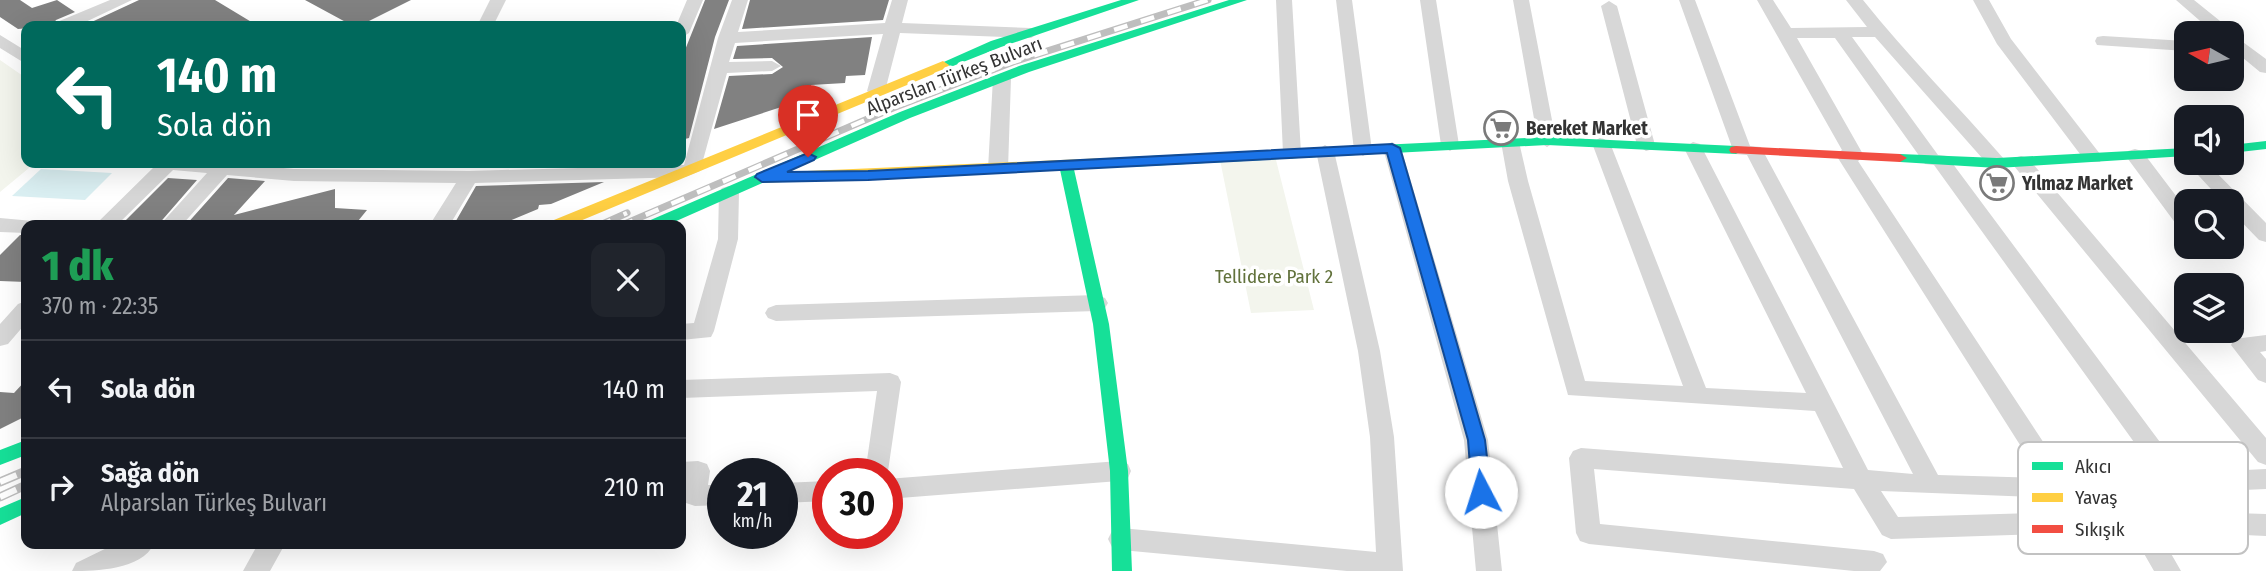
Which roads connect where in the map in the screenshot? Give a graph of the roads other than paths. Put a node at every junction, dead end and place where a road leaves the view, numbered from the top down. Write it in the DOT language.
graph roads {
  1 [pos="124,0"];
  2 [pos="695,0"];
  3 [pos="740,0"];
  4 [pos="900,0"];
  5 [pos="1133,0"];
  6 [pos="1241,0"];
  7 [pos="1284,0"];
  8 [pos="1344,0"];
  9 [pos="1428,0"];
  10 [pos="1521,0"];
  11 [pos="1687,0"];
  12 [pos="1765,0"];
  13 [pos="1854,0"];
  14 [pos="1981,0"];
  15 [pos="2184,0"];
  16 [pos="493,1"];
  17 [pos="1112,4"];
  18 [pos="1609,6"];
  19 [pos="76,21"];
  20 [pos="487,21"];
  21 [pos="686,21"];
  22 [pos="2209,21"];
  23 [pos="894,28"];
  24 [pos="1840,32"];
  25 [pos="1879,32"];
  26 [pos="1031,33"];
  27 [pos="1786,33"];
  28 [pos="726,38"];
  29 [pos="2102,41"];
  30 [pos="2174,45"];
  31 [pos="2244,52"];
  32 [pos="772,66"];
  33 [pos="722,68"];
  34 [pos="2266,68"];
  35 [pos="1002,78"];
  36 [pos="876,91"];
  37 [pos="1548,141"];
  38 [pos="1510,142"];
  39 [pos="1601,143"];
  40 [pos="1450,145"];
  41 [pos="1646,145"];
  42 [pos="2266,145"];
  43 [pos="1392,148"];
  44 [pos="1693,148"];
  45 [pos="2244,148"];
  46 [pos="1363,150"];
  47 [pos="1748,150"];
  48 [pos="1325,151"];
  49 [pos="1293,153"];
  50 [pos="2174,153"];
  51 [pos="2135,155"];
  52 [pos="1850,156"];
  53 [pos="2093,158"];
  54 [pos="1936,160"];
  55 [pos="2021,162"];
  56 [pos="1997,163"];
  57 [pos="1066,165"];
  58 [pos="161,168"];
  59 [pos="202,168"];
  60 [pos="623,168"];
  61 [pos="690,169"];
  62 [pos="998,169"];
  63 [pos="221,170"];
  64 [pos="407,170"];
  65 [pos="2208,175"];
  66 [pos="470,177"];
  67 [pos="762,177"];
  68 [pos="729,192"];
  69 [pos="2174,207"];
  70 [pos="110,220"];
  71 [pos="175,220"];
  72 [pos="443,220"];
  73 [pos="568,220"];
  74 [pos="665,220"];
  75 [pos="0,225"];
  76 [pos="21,226"];
  77 [pos="2266,235"];
  78 [pos="1097,303"];
  79 [pos="776,313"];
  80 [pos="15,314"];
  81 [pos="686,332"];
  82 [pos="0,338"];
  83 [pos="2266,343"];
  84 [pos="2266,374"];
  85 [pos="686,389"];
  86 [pos="1698,396"];
  87 [pos="1824,403"];
  88 [pos="2032,442"];
  89 [pos="2146,442"];
  90 [pos="21,449"];
  91 [pos="2266,455"];
  92 [pos="0,458"];
  93 [pos="879,458"];
  94 [pos="1119,471"];
  95 [pos="686,472"];
  96 [pos="2266,479"];
  97 [pos="1861,480"];
  98 [pos="2248,480"];
  99 [pos="1931,485"];
  100 [pos="2018,487"];
  101 [pos="903,488"];
  102 [pos="707,496"];
  103 [pos="21,507"];
  104 [pos="0,517"];
  105 [pos="2018,524"];
  106 [pos="2248,524"];
  107 [pos="2266,525"];
  108 [pos="1891,528"];
  109 [pos="1121,539"];
  110 [pos="131,549"];
  111 [pos="269,549"];
  112 [pos="2158,554"];
  113 [pos="1876,566"];
  114 [pos="1390,567"];
  115 [pos="85,571"];
  116 [pos="256,571"];
  117 [pos="1122,571"];
  118 [pos="1489,571"];
  119 [pos="2168,571"];
  1 -- 19 [label="street"];
  2 -- 21 [label="street"];
  3 -- 28 [label="street"];
  4 -- 23 [label="street"];
  5 -- 17 [label="main road, Alparslan Türkeş Bulvarı"];
  6 -- 35 [label="main road, Alparslan Türkeş Bulvarı"];
  7 -- 49 [label="street"];
  8 -- 46 [label="street"];
  9 -- 40 [label="street"];
  10 -- 37 [label="street"];
  11 -- 47 [label="street"];
  12 -- 27 [label="street"];
  13 -- 25 [label="street"];
  14 -- 53 [label="street"];
  15 -- 22 [label="street"];
  16 -- 20 [label="street"];
  17 -- 26 [label="main road, Alparslan Türkeş Bulvarı"];
  18 -- 41 [label="street"];
  23 -- 26 [label="street"];
  23 -- 28 [label="street"];
  23 -- 36 [label="street"];
  24 -- 25 [label="street"];
  24 -- 27 [label="street"];
  24 -- 54 [label="street"];
  25 -- 56 [label="street"];
  26 -- 36 [label="main road, Alparslan Türkeş Bulvarı"];
  27 -- 52 [label="street"];
  28 -- 33 [label="street"];
  29 -- 30 [label="street"];
  31 -- 34 [label="street"];
  32 -- 33 [label="street"];
  33 -- 61 [label="street"];
  35 -- 62 [label="street"];
  35 -- 67 [label="main road, Alparslan Türkeş Bulvarı"];
  36 -- 61 [label="main road, Alparslan Türkeş Bulvarı"];
  37 -- 38 [label="main road"];
  37 -- 39 [label="main road"];
  38 -- 40 [label="main road"];
  38 -- 86 [label="street"];
  39 -- 41 [label="main road"];
  39 -- 86 [label="street"];
  40 -- 43 [label="main road"];
  41 -- 44 [label="main road"];
  42 -- 45 [label="main road"];
  43 -- 46 [label="main road"];
  43 -- 118 [label="street"];
  44 -- 47 [label="main road"];
  44 -- 87 [label="street"];
  46 -- 48 [label="main road"];
  47 -- 52 [label="main road"];
  47 -- 99 [label="street"];
  48 -- 49 [label="main road"];
  48 -- 114 [label="street"];
  49 -- 57 [label="main road"];
  50 -- 51 [label="main road"];
  51 -- 53 [label="main road"];
  51 -- 69 [label="street"];
  52 -- 54 [label="main road"];
  52 -- 88 [label="street"];
  53 -- 55 [label="main road"];
  54 -- 56 [label="main road"];
  54 -- 89 [label="street"];
  55 -- 56 [label="main road"];
  55 -- 91 [label="street"];
  57 -- 62 [label="main road"];
  57 -- 78 [label="main road"];
  58 -- 70 [label="street"];
  59 -- 63 [label="street"];
  60 -- 61 [label="street"];
  60 -- 66 [label="street"];
  61 -- 73 [label="main road, Alparslan Türkeş Bulvarı"];
  62 -- 67 [label="main road"];
  63 -- 64 [label="street"];
  63 -- 71 [label="street"];
  64 -- 66 [label="street"];
  65 -- 77 [label="street"];
  66 -- 72 [label="street"];
  67 -- 68 [label="main road, Alparslan Türkeş Bulvarı"];
  68 -- 74 [label="main road, Alparslan Türkeş Bulvarı"];
  68 -- 81 [label="street"];
  75 -- 76 [label="street"];
  78 -- 79 [label="street"];
  78 -- 94 [label="main road"];
  80 -- 82 [label="street"];
  83 -- 84 [label="street"];
  85 -- 93 [label="street"];
  86 -- 87 [label="street"];
  87 -- 97 [label="street"];
  90 -- 92 [label="main road"];
  94 -- 101 [label="street"];
  94 -- 109 [label="main road"];
  95 -- 102 [label="street"];
  96 -- 98 [label="street"];
  97 -- 99 [label="street"];
  97 -- 108 [label="street"];
  97 -- 113 [label="street"];
  99 -- 100 [label="street"];
  103 -- 104 [label="main road"];
  105 -- 108 [label="street"];
  106 -- 107 [label="street"];
  108 -- 113 [label="street"];
  109 -- 114 [label="street"];
  109 -- 117 [label="main road"];
  110 -- 115 [label="street"];
  111 -- 116 [label="street"];
  112 -- 119 [label="street"];
}
